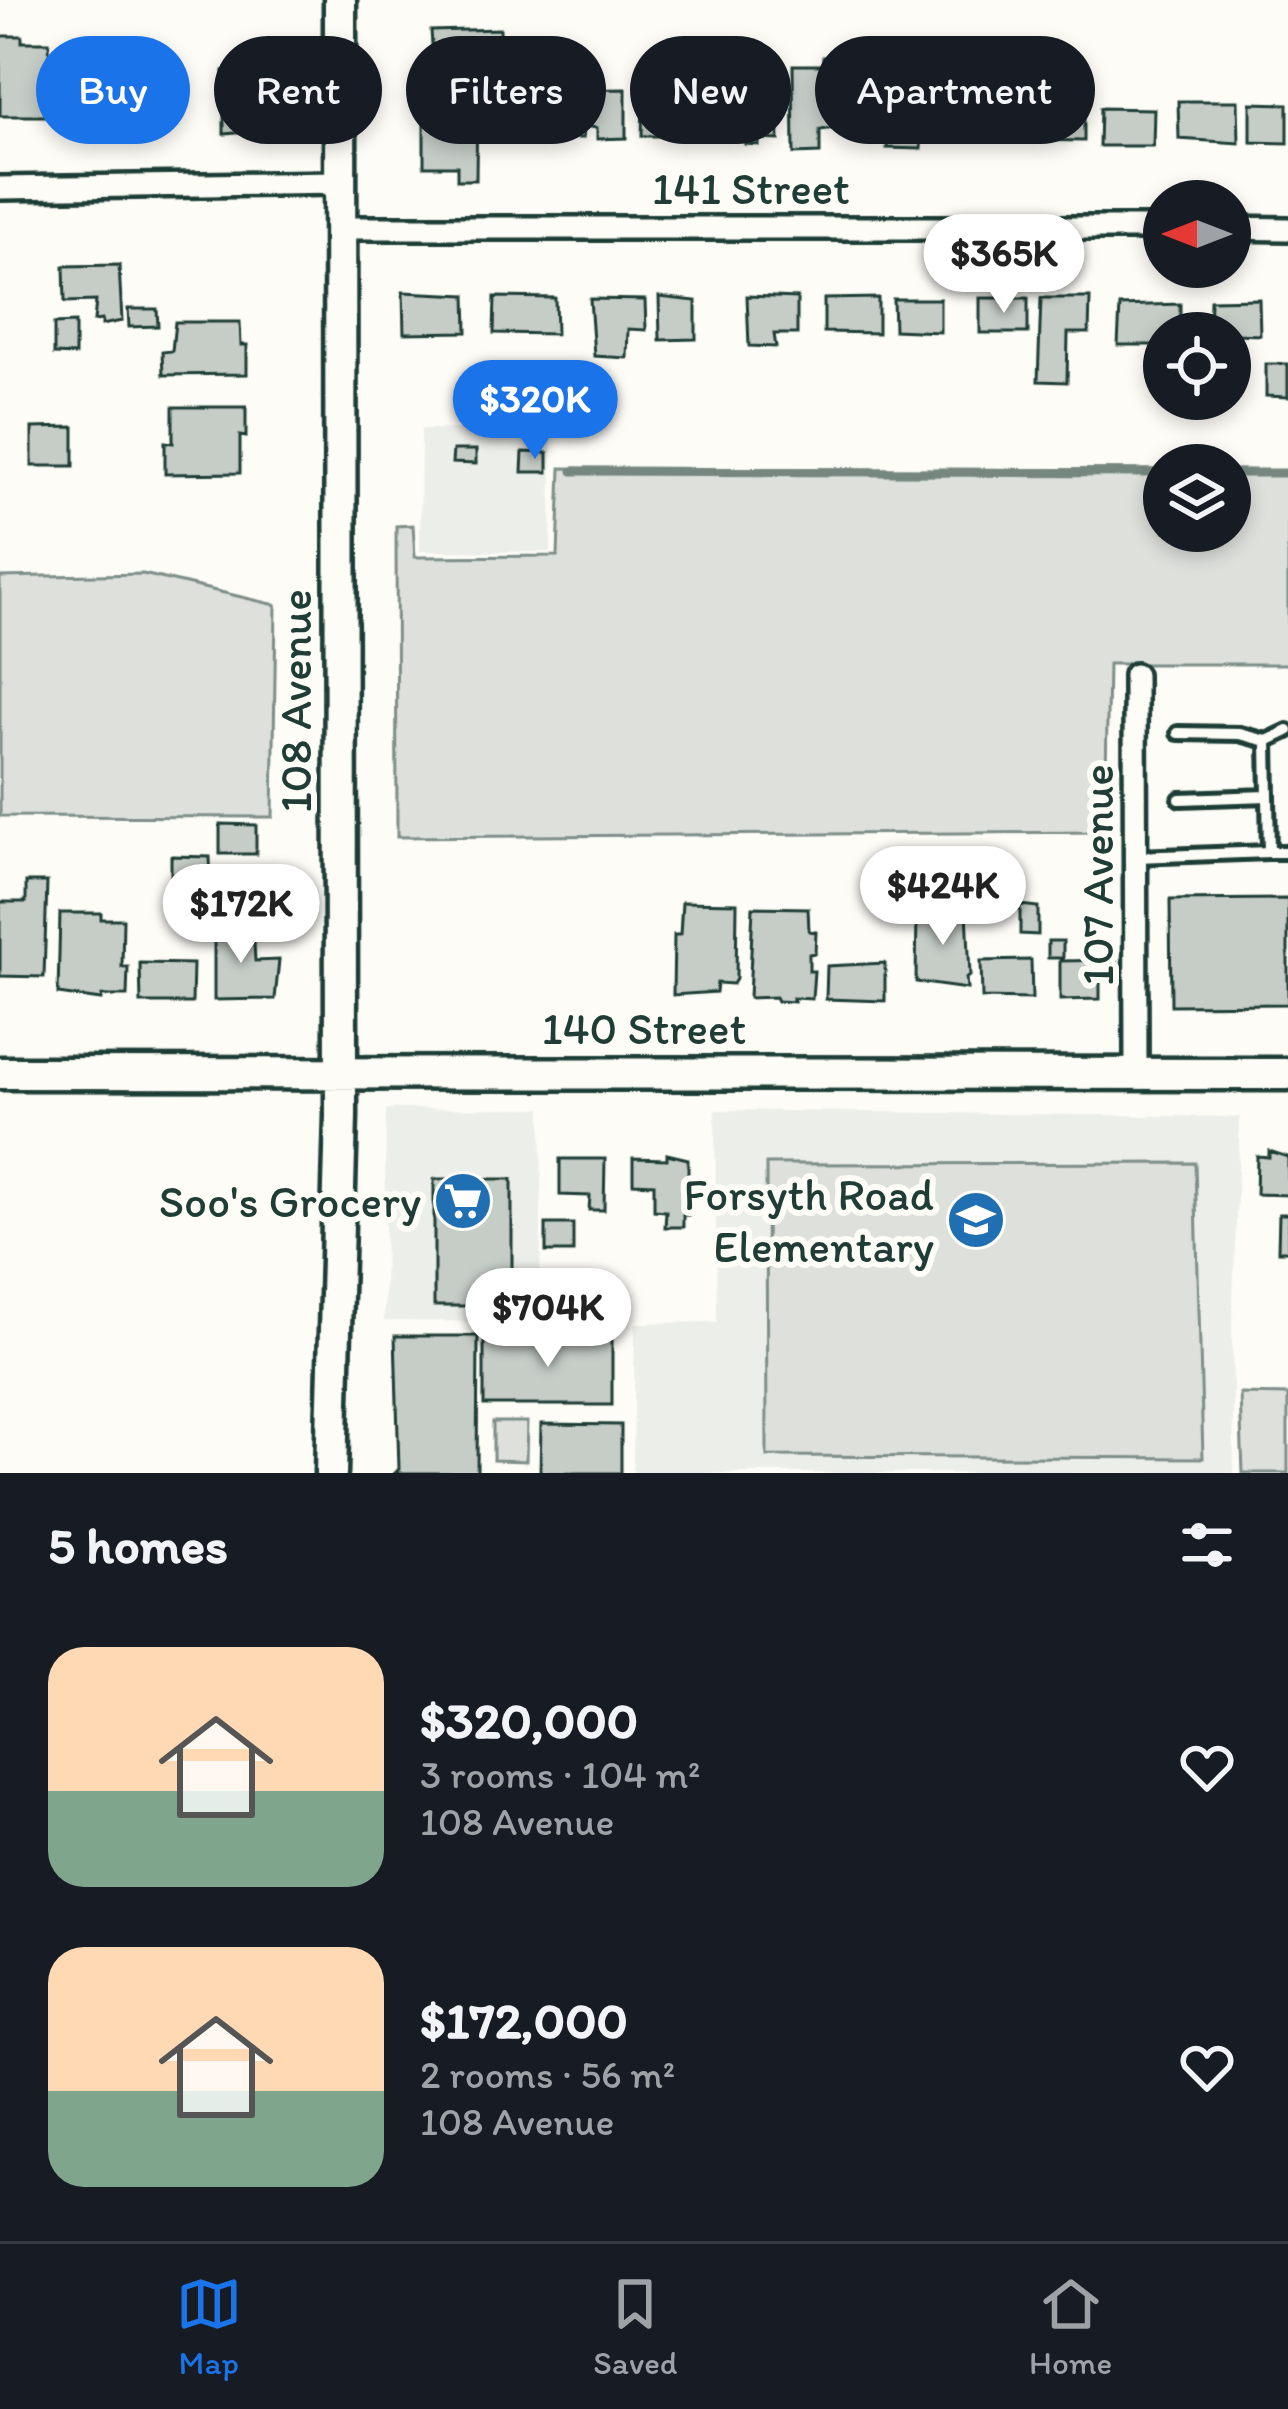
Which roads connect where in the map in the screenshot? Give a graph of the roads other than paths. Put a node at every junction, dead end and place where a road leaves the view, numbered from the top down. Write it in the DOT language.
graph roads {
  1 [pos="340,0"];
  2 [pos="339,183"];
  3 [pos="0,188"];
  4 [pos="338,228"];
  5 [pos="1143,228"];
  6 [pos="1251,228"];
  7 [pos="1288,229"];
  8 [pos="1135,675"];
  9 [pos="1288,730"];
  10 [pos="1178,734"];
  11 [pos="1268,741"];
  12 [pos="1268,796"];
  13 [pos="1180,799"];
  14 [pos="1269,852"];
  15 [pos="1288,852"];
  16 [pos="1136,857"];
  17 [pos="340,1072"];
  18 [pos="0,1073"];
  19 [pos="1288,1074"];
  20 [pos="1136,1075"];
  21 [pos="331,1473"];
  1 -- 2 [label="main road, 108 Avenue"];
  2 -- 3 [label="street"];
  2 -- 4 [label="main road, 108 Avenue"];
  4 -- 5 [label="street, 141 Street"];
  4 -- 17 [label="main road, 108 Avenue"];
  6 -- 7 [label="street"];
  8 -- 16 [label="street, 107 Avenue"];
  9 -- 11 [label="lane"];
  10 -- 11 [label="lane"];
  11 -- 12 [label="lane"];
  12 -- 13 [label="lane"];
  12 -- 14 [label="lane"];
  14 -- 15 [label="lane"];
  14 -- 16 [label="lane"];
  16 -- 20 [label="street, 107 Avenue"];
  17 -- 18 [label="main road, 140 Street"];
  17 -- 20 [label="main road, 140 Street"];
  17 -- 21 [label="main road, 108 Avenue"];
  19 -- 20 [label="main road, 140 Street"];
}
